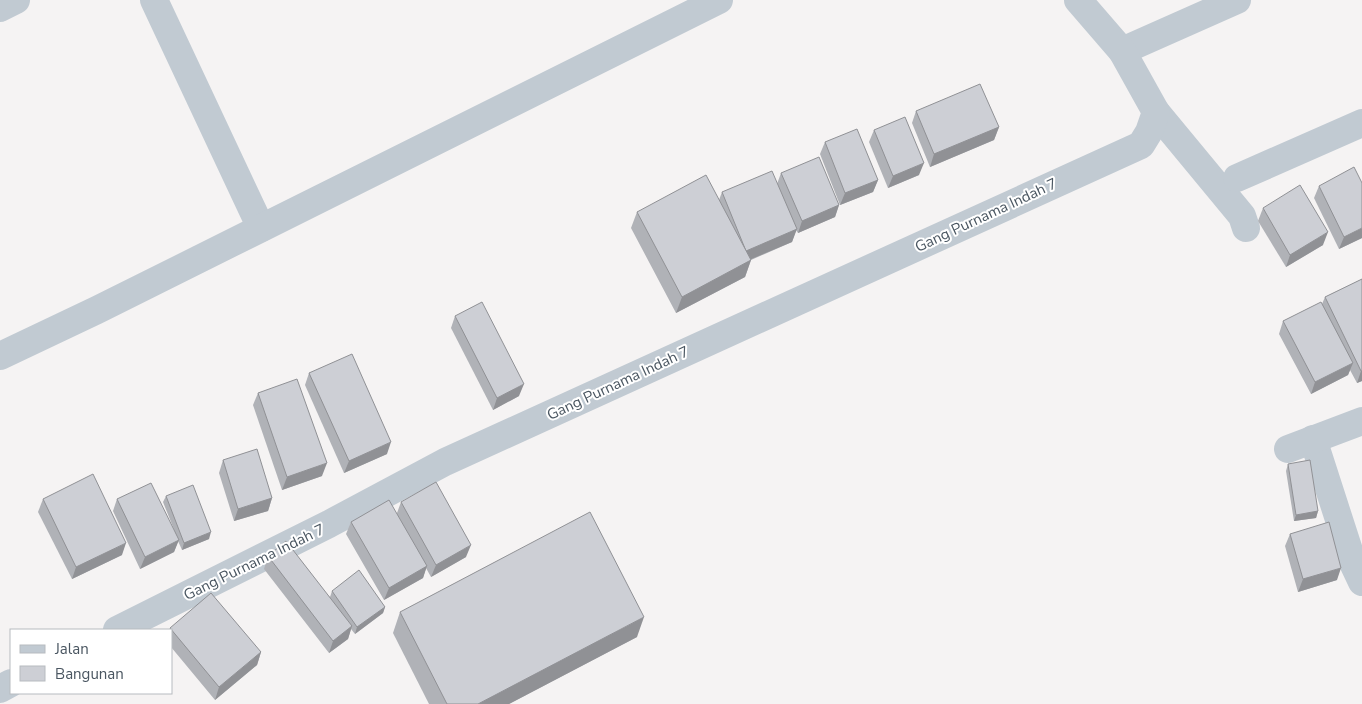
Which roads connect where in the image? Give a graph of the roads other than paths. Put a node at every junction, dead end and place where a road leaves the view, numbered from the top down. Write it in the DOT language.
graph roads {
  1 [pos="16,0"];
  2 [pos="154,0"];
  3 [pos="720,0"];
  4 [pos="1078,0"];
  5 [pos="1237,0"];
  6 [pos="0,8"];
  7 [pos="1122,52"];
  8 [pos="1156,112"];
  9 [pos="1362,123"];
  10 [pos="1237,178"];
  11 [pos="261,228"];
  12 [pos="1246,228"];
  13 [pos="0,356"];
  14 [pos="1362,421"];
  15 [pos="1313,439"];
  16 [pos="1288,449"];
  17 [pos="1362,582"];
  18 [pos="119,629"];
  1 -- 6 [label="street"];
  2 -- 11 [label="street"];
  3 -- 11 [label="street"];
  4 -- 7 [label="street"];
  5 -- 7 [label="street"];
  7 -- 8 [label="street"];
  8 -- 12 [label="street"];
  8 -- 18 [label="street, Gang Purnama Indah 7"];
  9 -- 10 [label="street"];
  11 -- 13 [label="street"];
  14 -- 15 [label="street"];
  15 -- 16 [label="street"];
  15 -- 17 [label="street"];
}
